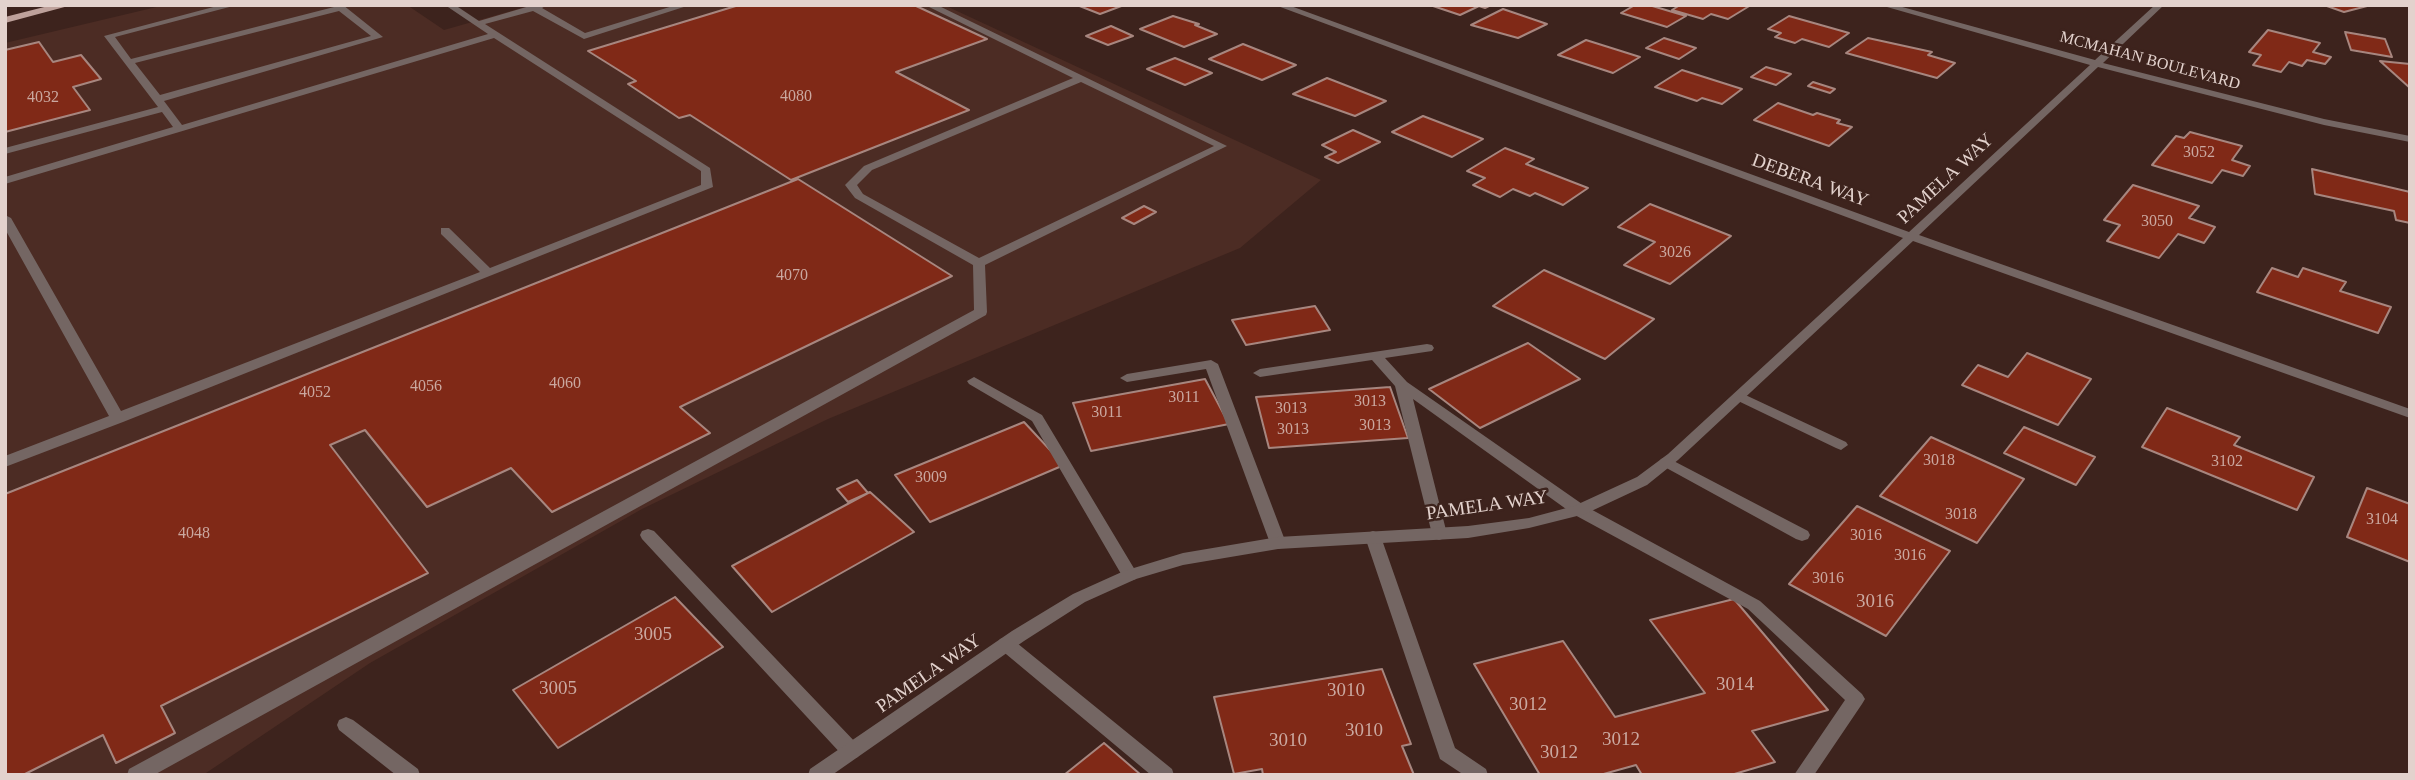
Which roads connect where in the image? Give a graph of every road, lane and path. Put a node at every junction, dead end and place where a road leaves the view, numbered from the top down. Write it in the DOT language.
graph roads {
  1 [pos="67,5"];
  2 [pos="233,5"];
  3 [pos="449,5"];
  4 [pos="686,5"];
  5 [pos="929,5"];
  6 [pos="1279,5"];
  7 [pos="1884,5"];
  8 [pos="2160,5"];
  9 [pos="539,6"];
  10 [pos="339,7"];
  11 [pos="5,20"];
  12 [pos="477,24"];
  13 [pos="495,35"];
  14 [pos="129,62"];
  15 [pos="2097,64"];
  16 [pos="1079,79"];
  17 [pos="161,104"];
  18 [pos="180,129"];
  19 [pos="2410,139"];
  20 [pos="5,151"];
  21 [pos="5,181"];
  22 [pos="5,218"];
  23 [pos="445,231"];
  24 [pos="1912,237"];
  25 [pos="979,263"];
  26 [pos="488,273"];
  27 [pos="1427,348"];
  28 [pos="1376,356"];
  29 [pos="1260,373"];
  30 [pos="1127,378"];
  31 [pos="974,381"];
  32 [pos="1402,386"];
  33 [pos="1739,396"];
  34 [pos="2410,414"];
  35 [pos="118,419"];
  36 [pos="1841,445"];
  37 [pos="5,462"];
  38 [pos="1666,462"];
  39 [pos="1579,510"];
  40 [pos="1439,534"];
  41 [pos="648,535"];
  42 [pos="1802,536"];
  43 [pos="1373,537"];
  44 [pos="1278,543"];
  45 [pos="1130,575"];
  46 [pos="1006,644"];
  47 [pos="346,725"];
  48 [pos="851,751"];
  49 [pos="136,775"];
  50 [pos="411,775"];
  51 [pos="817,775"];
  52 [pos="1165,775"];
  53 [pos="1479,775"];
  54 [pos="1803,775"];
  1 -- 11 [label="main road"];
  2 -- 14 [label="street"];
  3 -- 12 [label="street"];
  4 -- 9 [label="street"];
  5 -- 16 [label="street"];
  6 -- 24 [label="street, DEBERA WAY"];
  7 -- 15 [label="street, MCMAHAN BOULEVARD"];
  8 -- 15 [label="street, PAMELA WAY"];
  9 -- 12 [label="street"];
  10 -- 14 [label="street"];
  10 -- 17 [label="street"];
  12 -- 13 [label="street"];
  13 -- 18 [label="street"];
  13 -- 26 [label="street"];
  14 -- 17 [label="street"];
  15 -- 19 [label="street, MCMAHAN BOULEVARD"];
  15 -- 24 [label="street, PAMELA WAY"];
  16 -- 25 [label="street"];
  16 -- 25 [label="street"];
  17 -- 18 [label="street"];
  17 -- 20 [label="street"];
  18 -- 21 [label="street"];
  22 -- 35 [label="street"];
  23 -- 26 [label="street"];
  24 -- 33 [label="street, PAMELA WAY"];
  24 -- 34 [label="street, DEBERA WAY"];
  25 -- 49 [label="street"];
  26 -- 35 [label="street"];
  27 -- 28 [label="street"];
  28 -- 29 [label="street"];
  28 -- 32 [label="street"];
  30 -- 44 [label="street"];
  31 -- 45 [label="street"];
  32 -- 39 [label="street"];
  32 -- 40 [label="street"];
  33 -- 36 [label="street"];
  33 -- 38 [label="street, PAMELA WAY"];
  35 -- 37 [label="street"];
  38 -- 39 [label="street, PAMELA WAY"];
  38 -- 42 [label="street"];
  39 -- 40 [label="street, PAMELA WAY"];
  39 -- 54 [label="street"];
  40 -- 43 [label="street, PAMELA WAY"];
  41 -- 48 [label="street"];
  43 -- 44 [label="street, PAMELA WAY"];
  43 -- 53 [label="street"];
  44 -- 45 [label="street, PAMELA WAY"];
  45 -- 46 [label="street, PAMELA WAY"];
  46 -- 48 [label="street, PAMELA WAY"];
  46 -- 52 [label="street"];
  47 -- 50 [label="street"];
  48 -- 51 [label="street, PAMELA WAY"];
}
